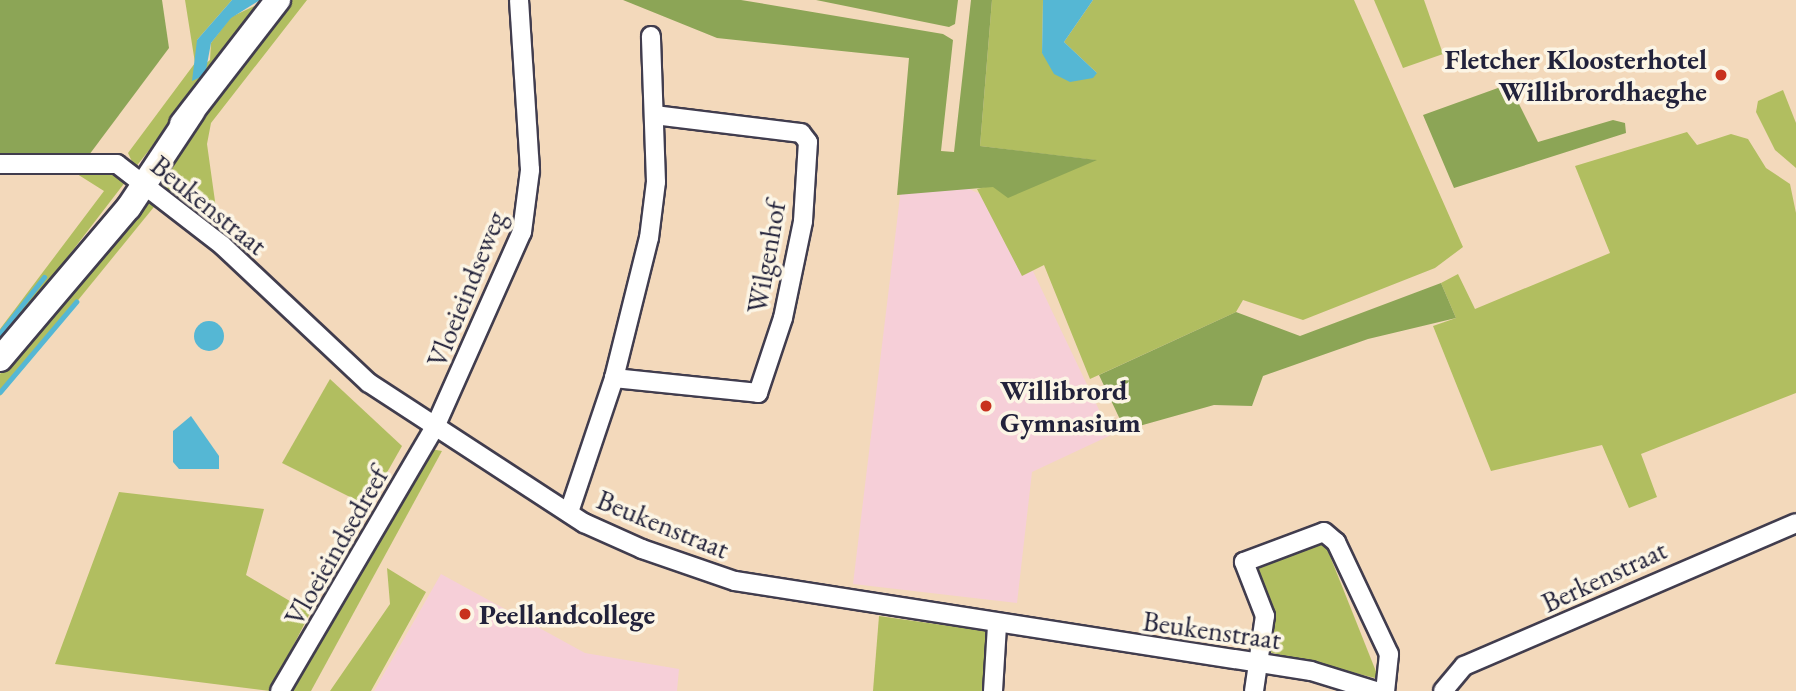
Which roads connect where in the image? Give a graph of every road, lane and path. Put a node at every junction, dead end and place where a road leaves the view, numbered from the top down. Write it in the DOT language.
graph roads {
  1 [pos="278,0"];
  2 [pos="519,0"];
  3 [pos="650,36"];
  4 [pos="655,115"];
  5 [pos="0,164"];
  6 [pos="140,181"];
  7 [pos="0,359"];
  8 [pos="614,378"];
  9 [pos="435,427"];
  10 [pos="569,513"];
  11 [pos="1796,523"];
  12 [pos="997,625"];
  13 [pos="1259,664"];
  14 [pos="280,691"];
  15 [pos="993,691"];
  16 [pos="1254,691"];
  17 [pos="1376,691"];
  18 [pos="1385,691"];
  19 [pos="1443,691"];
  1 -- 6 [label="main road"];
  2 -- 9 [label="street, Vloeieindseweg"];
  3 -- 4 [label="street"];
  4 -- 8 [label="street"];
  4 -- 8 [label="street, Wilgenhof"];
  5 -- 6 [label="street, Beukenstraat"];
  6 -- 7 [label="main road"];
  6 -- 9 [label="street, Beukenstraat"];
  8 -- 10 [label="street"];
  9 -- 10 [label="street, Beukenstraat"];
  9 -- 14 [label="street, Vloeieindsedreef"];
  10 -- 12 [label="street, Beukenstraat"];
  11 -- 19 [label="street, Berkenstraat"];
  12 -- 13 [label="street, Beukenstraat"];
  12 -- 15 [label="street"];
  13 -- 16 [label="street"];
  13 -- 17 [label="street, Beukenstraat"];
  13 -- 18 [label="street"];
}
